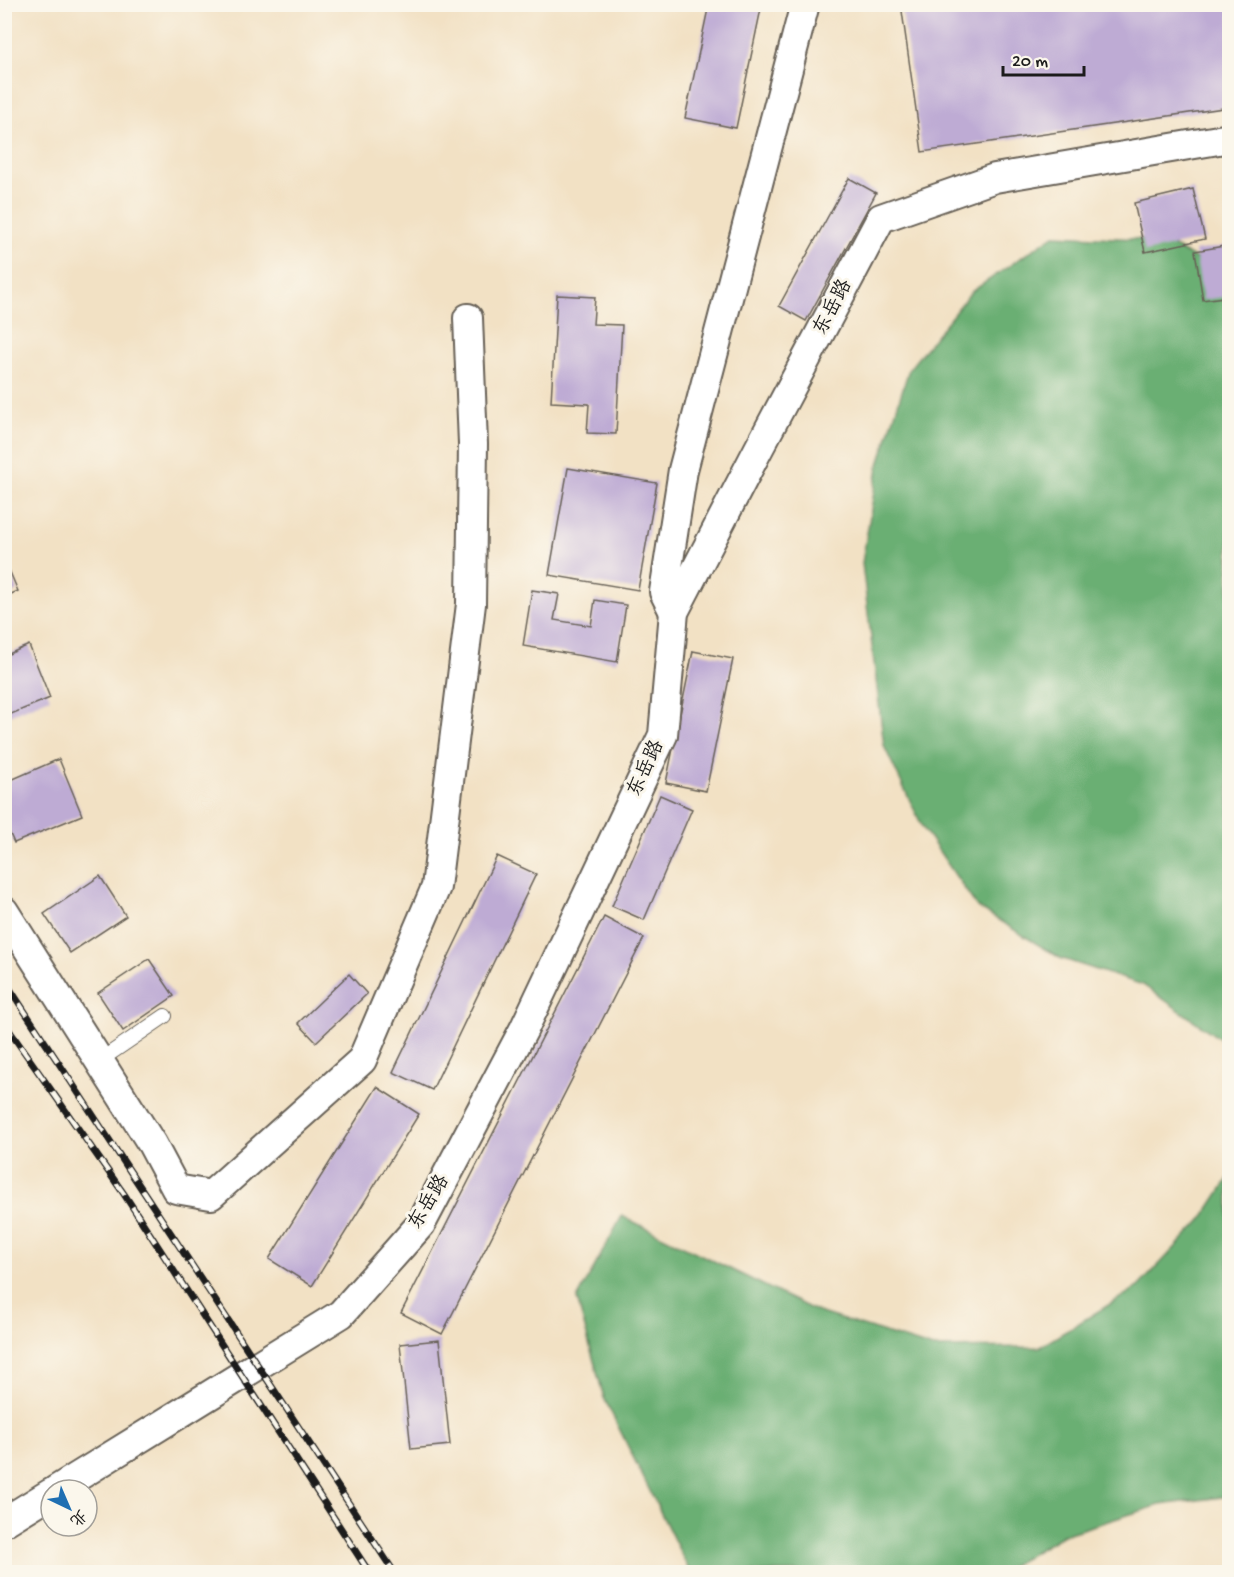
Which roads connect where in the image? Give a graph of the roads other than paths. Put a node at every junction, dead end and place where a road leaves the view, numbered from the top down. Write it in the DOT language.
graph roads {
  1 [pos="805,4"];
  2 [pos="1230,138"];
  3 [pos="468,318"];
  4 [pos="675,612"];
  5 [pos="4,911"];
  6 [pos="165,1016"];
  7 [pos="99,1060"];
  8 [pos="75,1478"];
  9 [pos="39,1500"];
  10 [pos="4,1522"];
  1 -- 4 [label="street"];
  2 -- 4 [label="street, 东岳路"];
  3 -- 7 [label="street"];
  4 -- 8 [label="street, 东岳路"];
  5 -- 7 [label="street"];
  6 -- 7 [label="lane"];
  9 -- 10 [label="street"];
}
